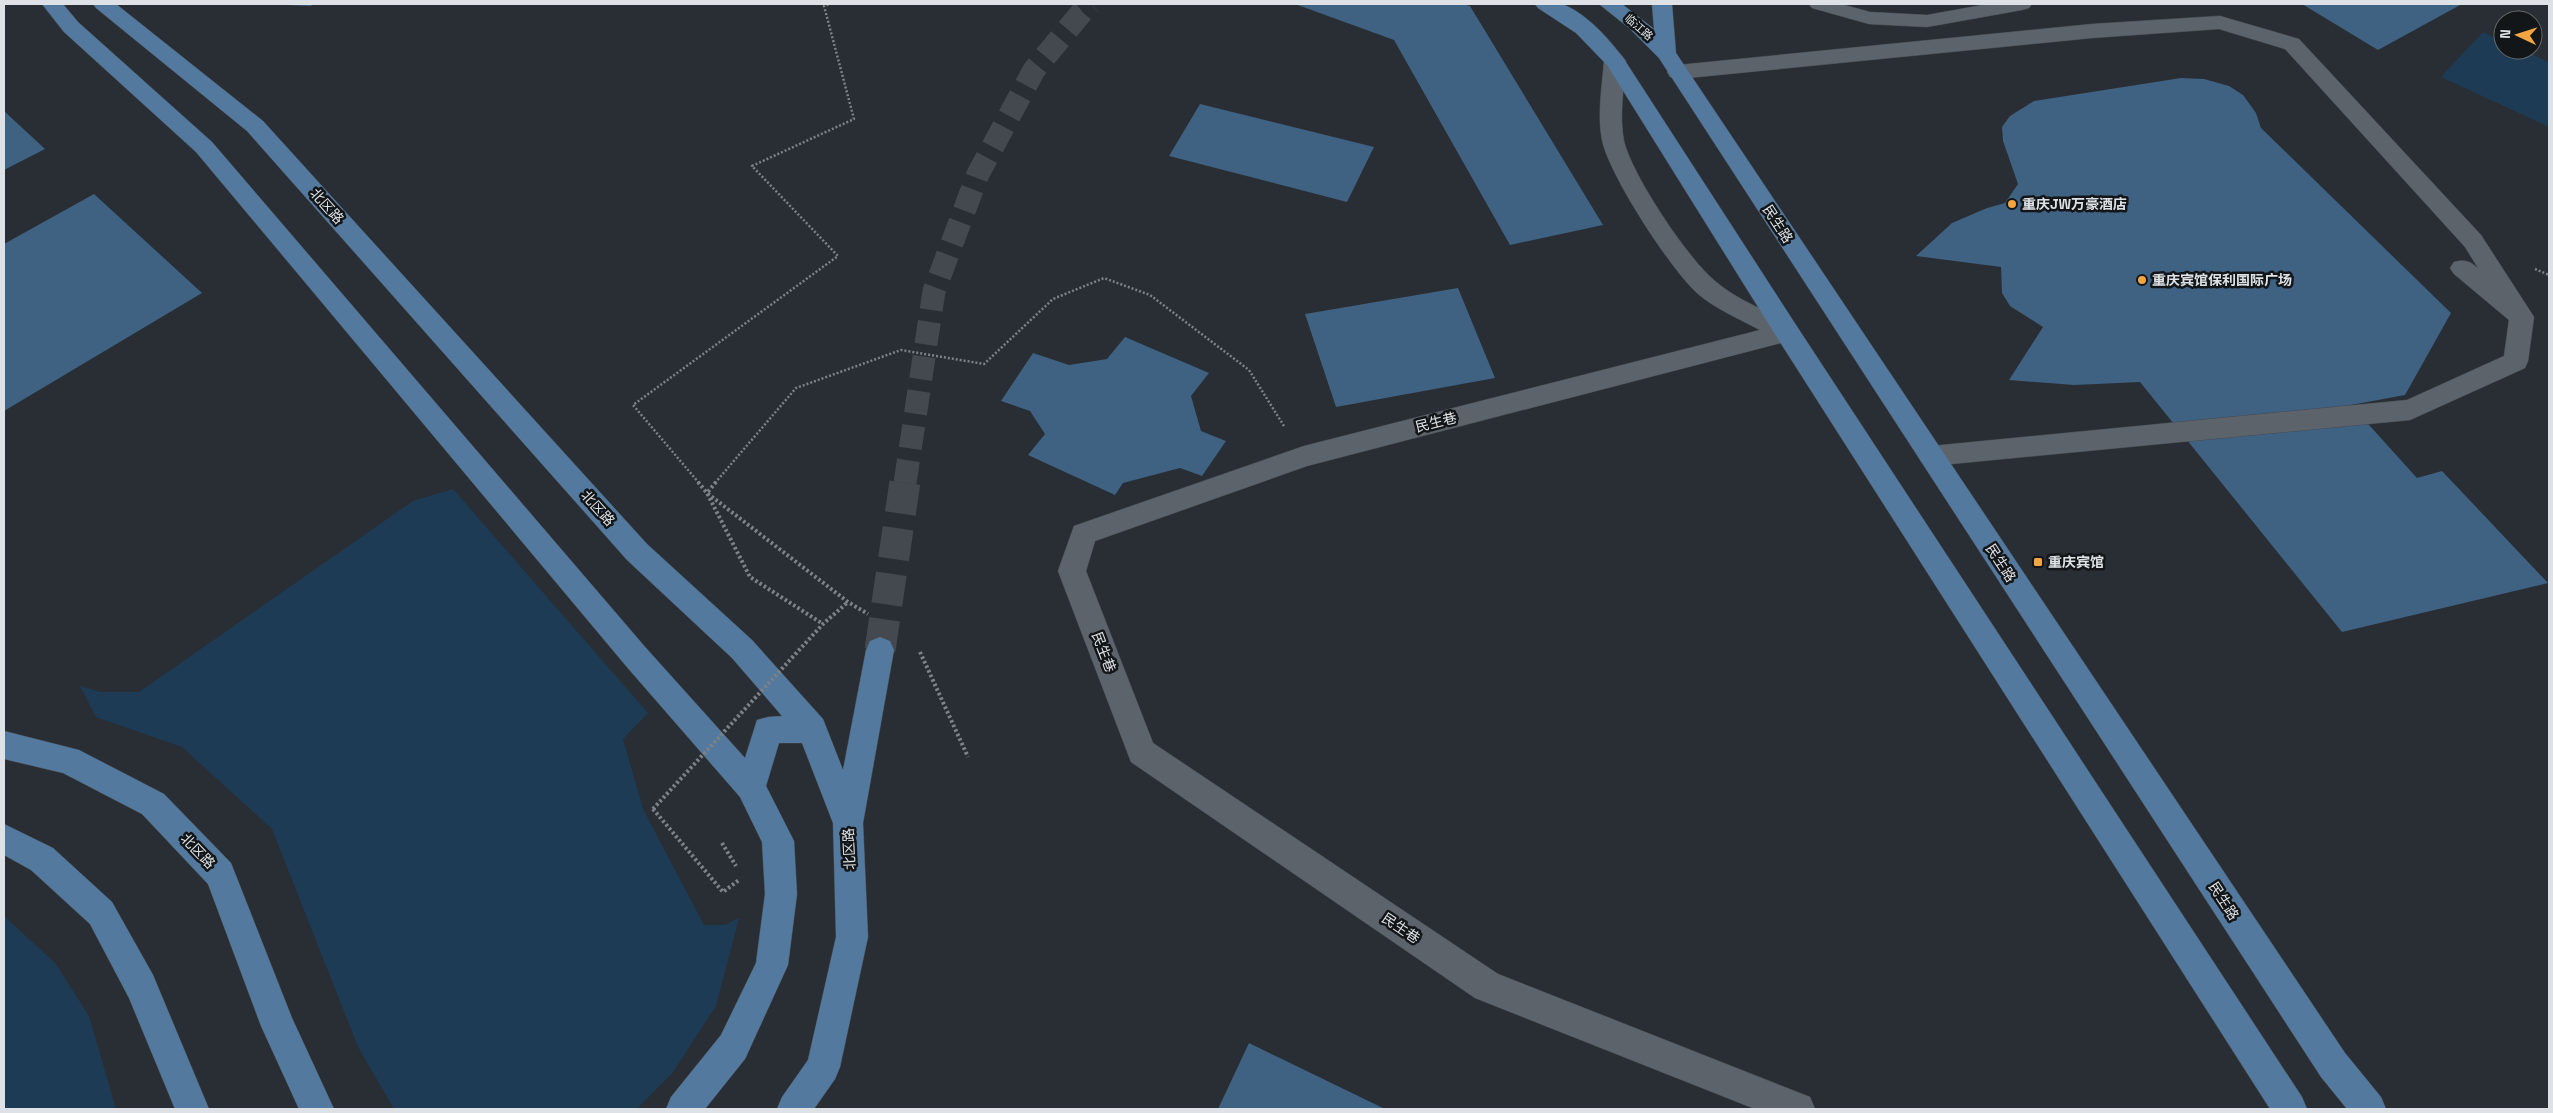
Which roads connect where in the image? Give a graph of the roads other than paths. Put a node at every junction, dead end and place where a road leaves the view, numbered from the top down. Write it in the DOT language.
graph roads {
  1 [pos="52,4"];
  2 [pos="104,4"];
  3 [pos="1545,4"];
  4 [pos="1609,4"];
  5 [pos="1662,4"];
  6 [pos="1819,4"];
  7 [pos="2022,4"];
  8 [pos="1616,61"];
  9 [pos="1672,62"];
  10 [pos="2462,268"];
  11 [pos="2522,317"];
  12 [pos="1787,332"];
  13 [pos="1931,456"];
  14 [pos="880,650"];
  15 [pos="812,729"];
  16 [pos="4,745"];
  17 [pos="751,787"];
  18 [pos="848,823"];
  19 [pos="4,839"];
  20 [pos="192,1109"];
  21 [pos="317,1109"];
  22 [pos="683,1109"];
  23 [pos="794,1109"];
  24 [pos="1798,1109"];
  25 [pos="2290,1109"];
  26 [pos="2369,1109"];
  1 -- 17 [label="main road"];
  2 -- 15 [label="main road, 北区路"];
  3 -- 8 [label="main road"];
  4 -- 9 [label="main road, 临江路"];
  5 -- 9 [label="main road, 民生路"];
  6 -- 7 [label="street"];
  8 -- 12 [label="main road"];
  8 -- 12 [label="street"];
  9 -- 11 [label="street"];
  9 -- 13 [label="main road, 民生路"];
  10 -- 11 [label="street"];
  11 -- 13 [label="street"];
  12 -- 24 [label="street, 民生巷"];
  12 -- 25 [label="main road"];
  13 -- 26 [label="main road, 民生路"];
  14 -- 18 [label="main road"];
  15 -- 17 [label="main road"];
  15 -- 18 [label="main road, 北区路"];
  16 -- 21 [label="main road, 北区路"];
  17 -- 22 [label="main road"];
  18 -- 23 [label="main road, 北区路"];
  19 -- 20 [label="main road"];
}
